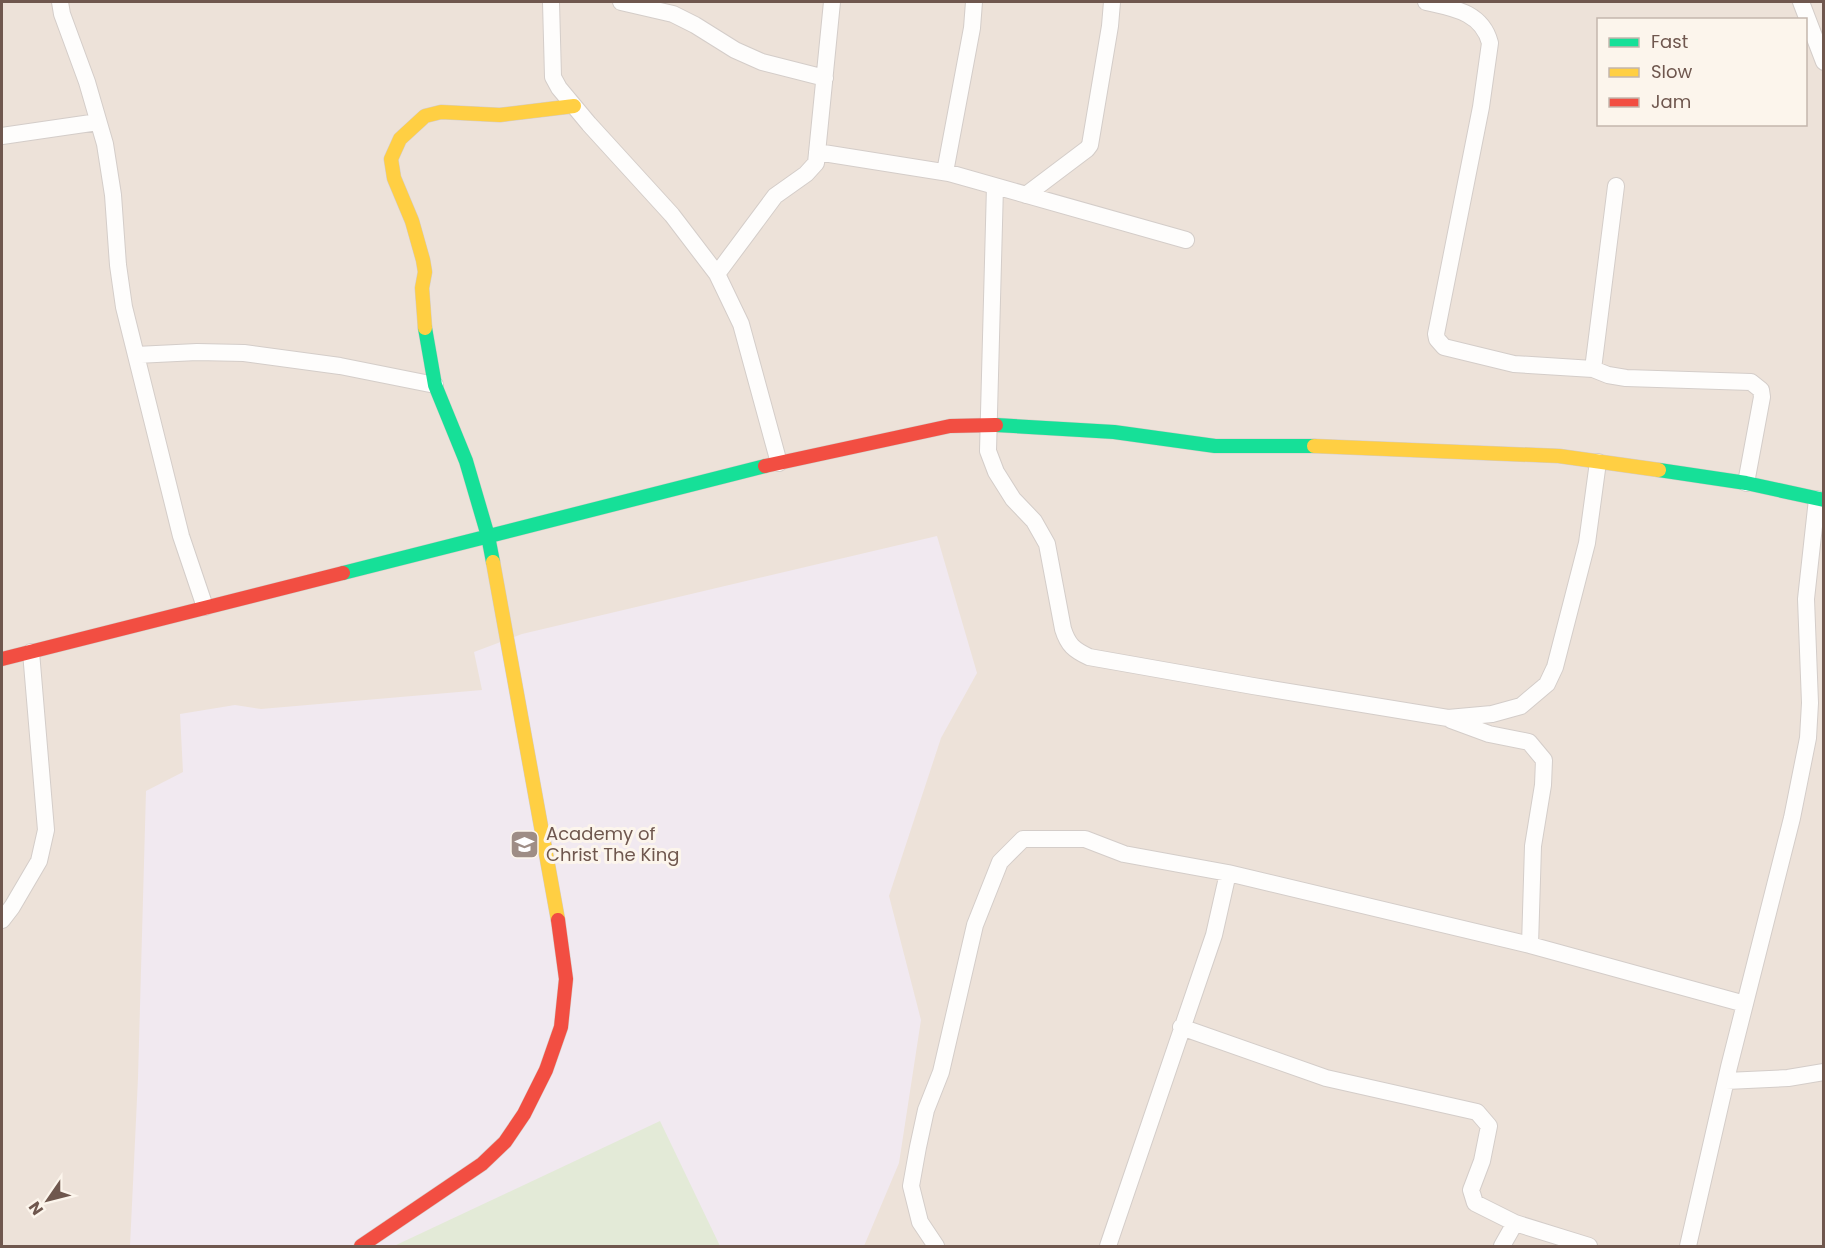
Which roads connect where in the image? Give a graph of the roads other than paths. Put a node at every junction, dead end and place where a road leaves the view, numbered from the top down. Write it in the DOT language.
graph roads {
  1 [pos="60,2"];
  2 [pos="551,2"];
  3 [pos="621,2"];
  4 [pos="832,2"];
  5 [pos="974,2"];
  6 [pos="1112,2"];
  7 [pos="1426,2"];
  8 [pos="1801,2"];
  9 [pos="1824,62"];
  10 [pos="825,78"];
  11 [pos="574,106"];
  12 [pos="98,122"];
  13 [pos="2,136"];
  14 [pos="817,152"];
  15 [pos="945,172"];
  16 [pos="995,186"];
  17 [pos="1616,186"];
  18 [pos="1026,195"];
  19 [pos="1186,240"];
  20 [pos="717,274"];
  21 [pos="136,355"];
  22 [pos="1593,369"];
  23 [pos="435,386"];
  24 [pos="989,425"];
  25 [pos="1598,462"];
  26 [pos="779,463"];
  27 [pos="1746,483"];
  28 [pos="1820,499"];
  29 [pos="488,536"];
  30 [pos="205,607"];
  31 [pos="31,652"];
  32 [pos="2,659"];
  33 [pos="1448,718"];
  34 [pos="1816,739"];
  35 [pos="1228,873"];
  36 [pos="2,920"];
  37 [pos="1530,945"];
  38 [pos="1745,1004"];
  39 [pos="1181,1027"];
  40 [pos="1824,1072"];
  41 [pos="1726,1081"];
  42 [pos="1515,1223"];
  43 [pos="361,1246"];
  44 [pos="936,1246"];
  45 [pos="1108,1246"];
  46 [pos="1502,1246"];
  47 [pos="1589,1246"];
  48 [pos="1690,1246"];
  1 -- 12 [label="street"];
  2 -- 11 [label="street"];
  3 -- 10 [label="street"];
  4 -- 10 [label="street"];
  5 -- 15 [label="street"];
  6 -- 18 [label="street"];
  7 -- 22 [label="street"];
  8 -- 9 [label="street"];
  10 -- 14 [label="street"];
  11 -- 20 [label="street"];
  11 -- 23 [label="street"];
  12 -- 13 [label="street"];
  12 -- 21 [label="street"];
  14 -- 15 [label="street"];
  14 -- 20 [label="street"];
  15 -- 16 [label="street"];
  16 -- 18 [label="street"];
  16 -- 24 [label="street"];
  17 -- 22 [label="street"];
  18 -- 19 [label="street"];
  20 -- 26 [label="street"];
  21 -- 23 [label="street"];
  21 -- 30 [label="street"];
  22 -- 27 [label="street"];
  23 -- 29 [label="street"];
  24 -- 25 [label="street"];
  24 -- 26 [label="street"];
  24 -- 33 [label="street"];
  25 -- 27 [label="street"];
  25 -- 33 [label="street"];
  26 -- 29 [label="street"];
  27 -- 28 [label="street"];
  28 -- 34 [label="street"];
  29 -- 30 [label="street"];
  29 -- 43 [label="street"];
  30 -- 31 [label="street"];
  31 -- 32 [label="street"];
  31 -- 36 [label="street"];
  33 -- 37 [label="street"];
  34 -- 38 [label="street"];
  35 -- 37 [label="street"];
  35 -- 39 [label="street"];
  35 -- 44 [label="street"];
  37 -- 38 [label="street"];
  38 -- 41 [label="street"];
  39 -- 42 [label="street"];
  39 -- 45 [label="street"];
  40 -- 41 [label="street"];
  41 -- 48 [label="street"];
  42 -- 46 [label="street"];
  42 -- 47 [label="street"];
}
